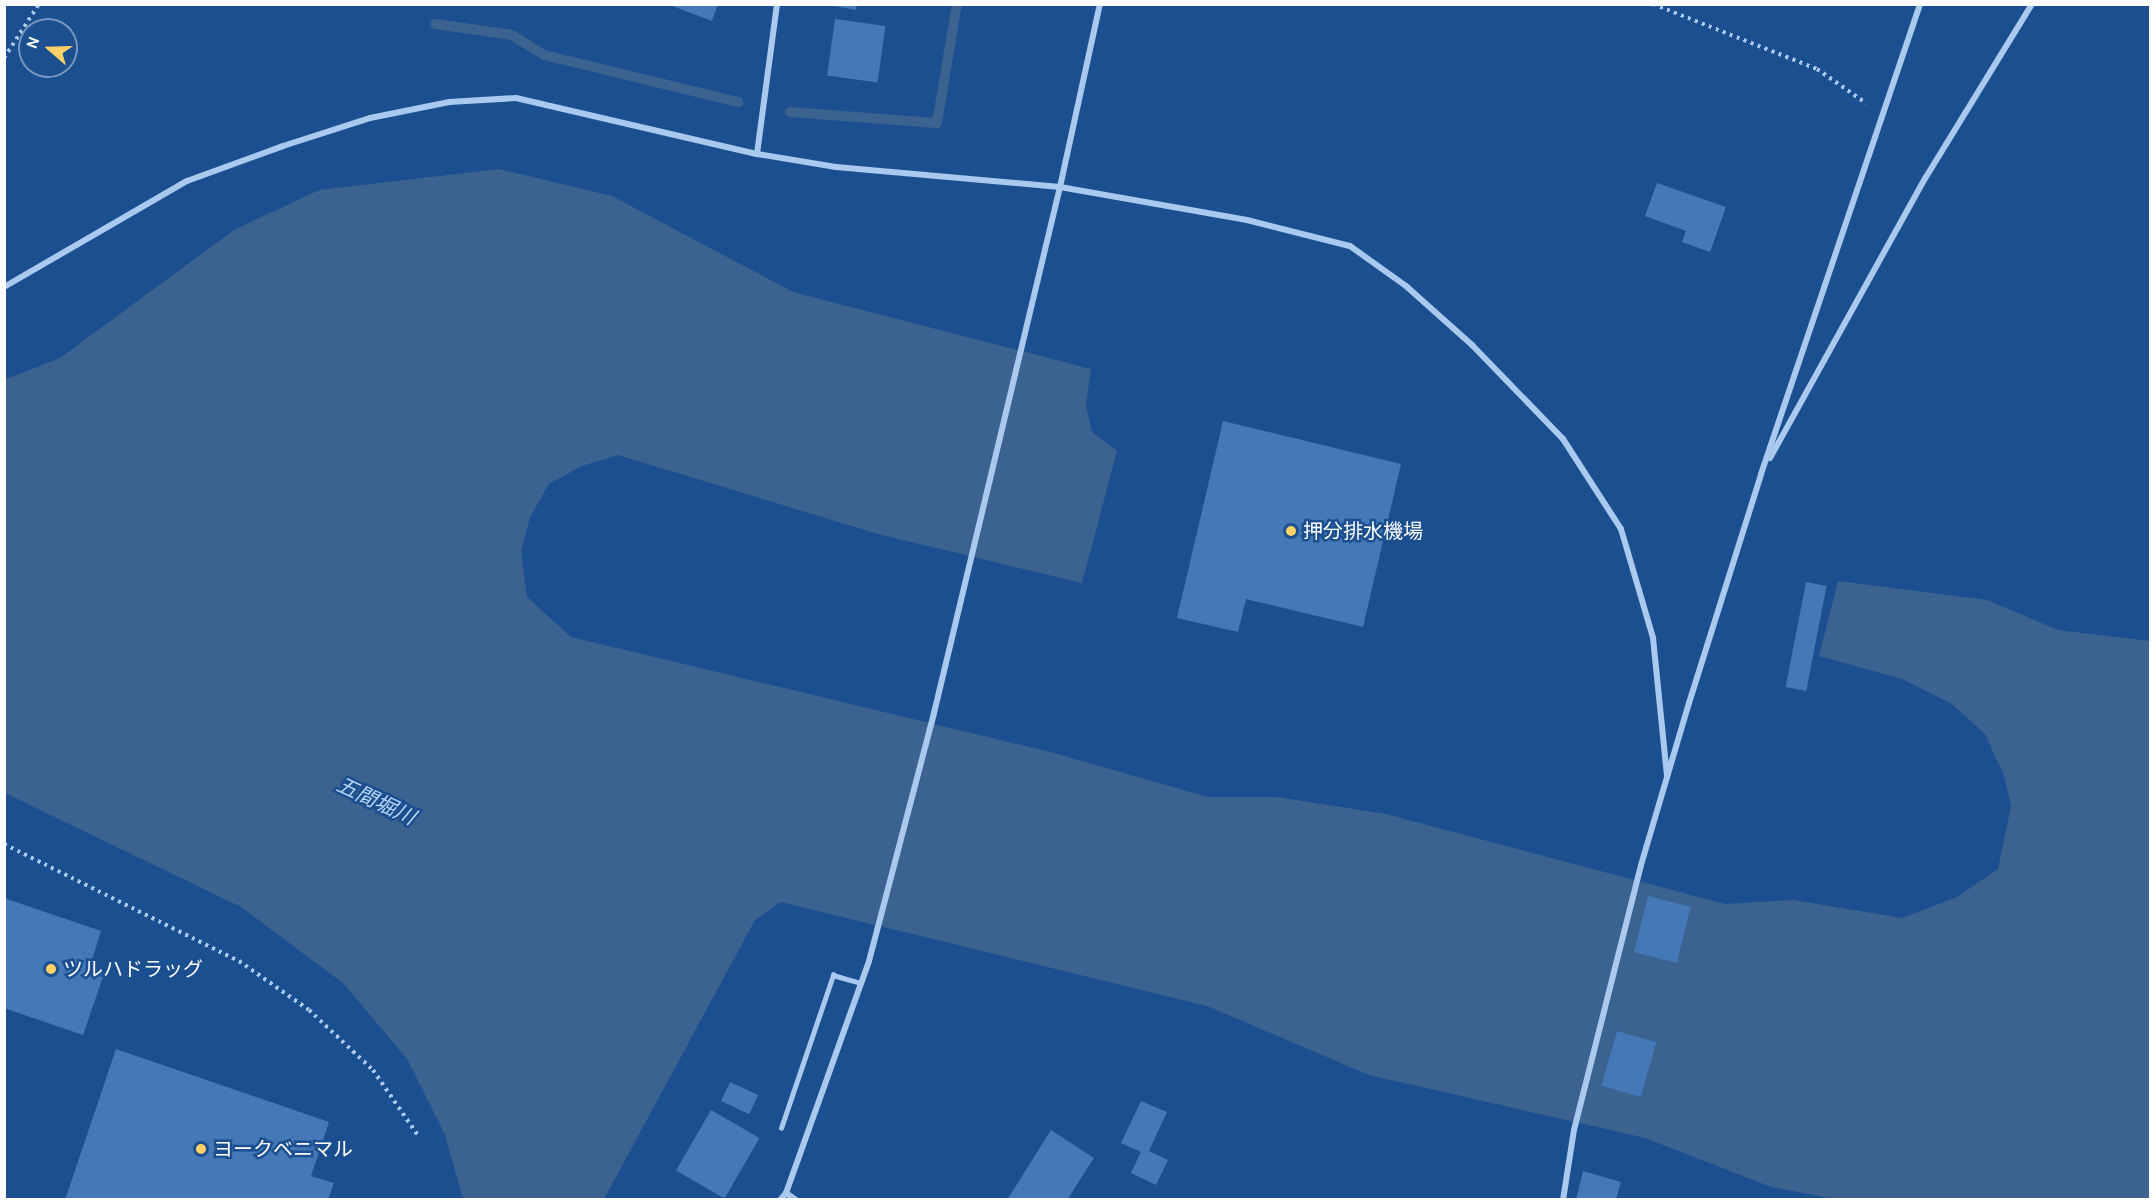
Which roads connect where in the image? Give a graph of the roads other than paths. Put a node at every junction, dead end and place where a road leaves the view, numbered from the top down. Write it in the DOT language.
graph roads {
  1 [pos="777,4"];
  2 [pos="1100,4"];
  3 [pos="1920,4"];
  4 [pos="2032,4"];
  5 [pos="757,154"];
  6 [pos="1060,187"];
  7 [pos="4,287"];
  8 [pos="1761,474"];
  9 [pos="1667,776"];
  10 [pos="861,983"];
  11 [pos="781,1128"];
  12 [pos="786,1193"];
  13 [pos="780,1200"];
  14 [pos="796,1200"];
  15 [pos="1563,1200"];
  1 -- 5 [label="street"];
  2 -- 6 [label="street"];
  3 -- 8 [label="street"];
  4 -- 8 [label="street"];
  5 -- 6 [label="street"];
  5 -- 7 [label="street"];
  6 -- 9 [label="street"];
  6 -- 10 [label="street"];
  8 -- 9 [label="street"];
  9 -- 15 [label="street"];
  10 -- 11 [label="lane"];
  10 -- 12 [label="street"];
  12 -- 13 [label="street"];
  12 -- 14 [label="street"];
}
